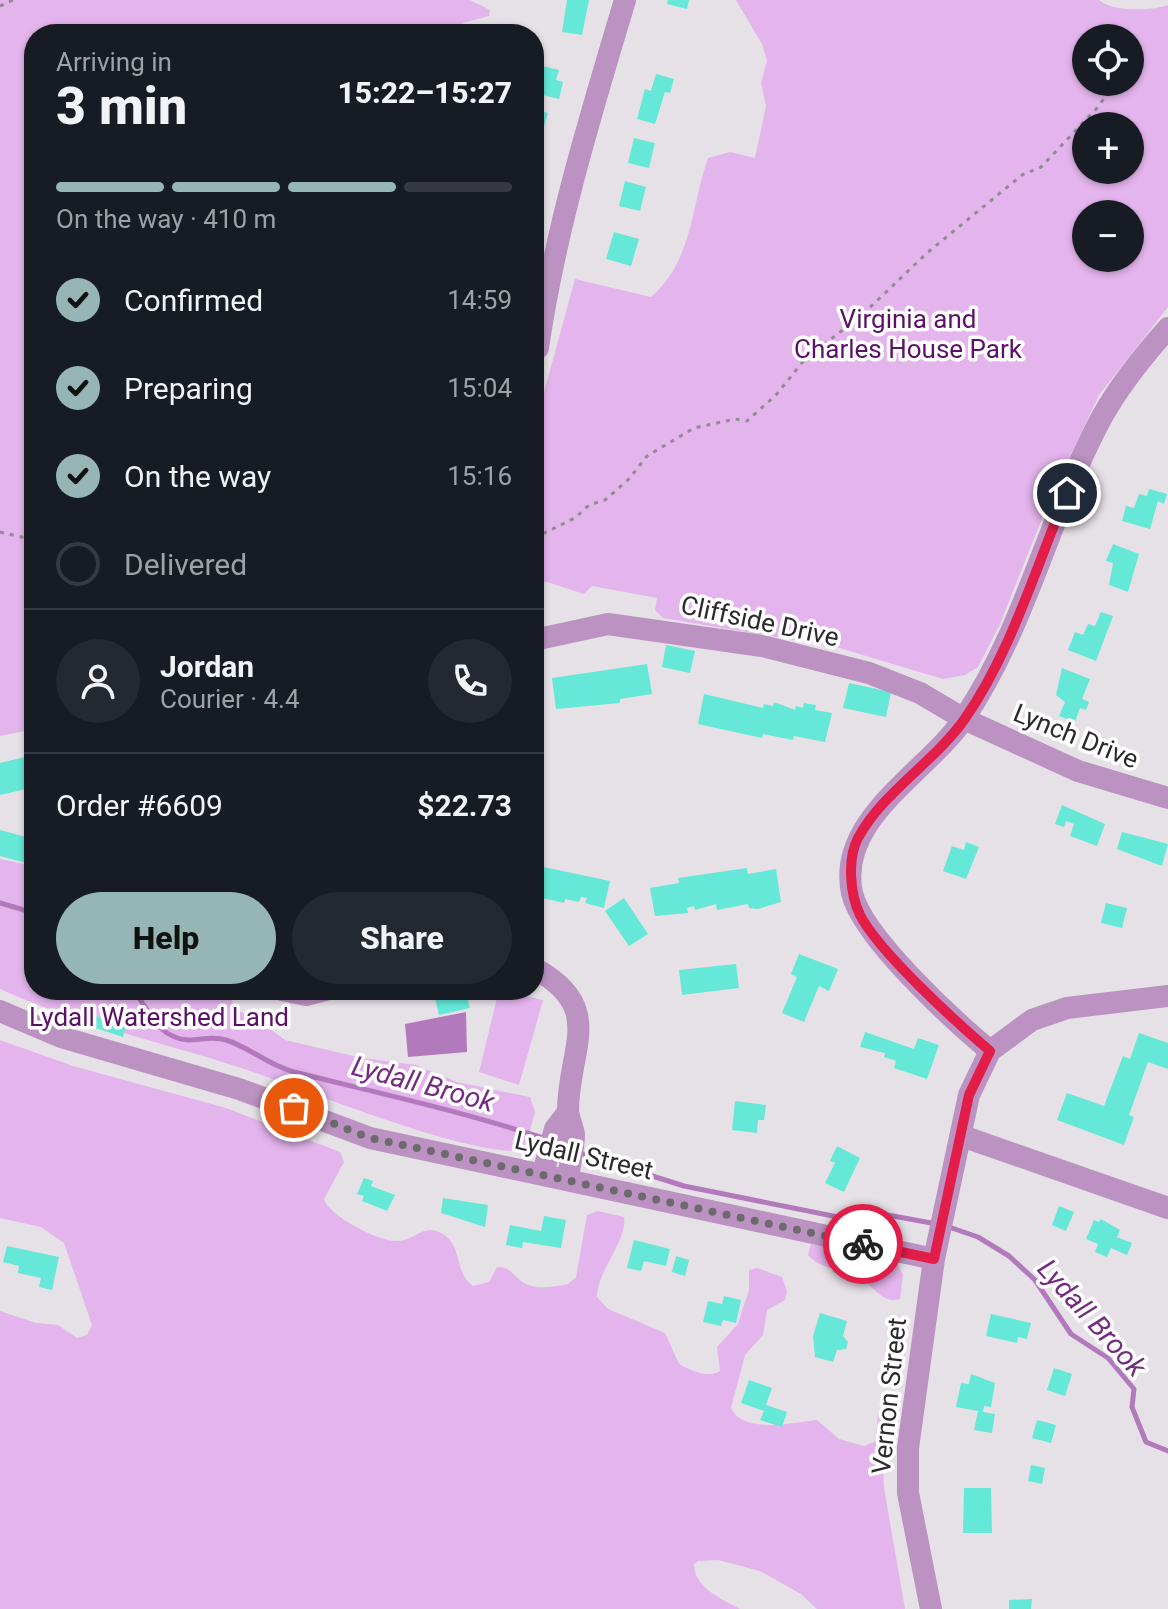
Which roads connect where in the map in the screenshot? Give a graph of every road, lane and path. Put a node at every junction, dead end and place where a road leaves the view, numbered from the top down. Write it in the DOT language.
graph roads {
  1 [pos="13,0"];
  2 [pos="625,0"];
  3 [pos="0,6"];
  4 [pos="1106,96"];
  5 [pos="544,308"];
  6 [pos="1168,328"];
  7 [pos="0,532"];
  8 [pos="544,533"];
  9 [pos="24,538"];
  10 [pos="544,638"];
  11 [pos="964,719"];
  12 [pos="1168,798"];
  13 [pos="544,973"];
  14 [pos="1168,996"];
  15 [pos="0,1011"];
  16 [pos="990,1051"];
  17 [pos="564,1136"];
  18 [pos="962,1136"];
  19 [pos="543,1173"];
  20 [pos="568,1179"];
  21 [pos="1168,1208"];
  22 [pos="934,1259"];
  23 [pos="931,1609"];
  1 -- 3 [label="path"];
  2 -- 5 [label="street"];
  4 -- 8 [label="path"];
  6 -- 11 [label="street"];
  7 -- 9 [label="path"];
  10 -- 11 [label="street, Cliffside Drive"];
  11 -- 12 [label="street, Lynch Drive"];
  11 -- 16 [label="street"];
  13 -- 17 [label="street"];
  14 -- 16 [label="street, Vernon Street"];
  15 -- 19 [label="street, Lydall Street"];
  16 -- 18 [label="street, Vernon Street"];
  17 -- 19 [label="street"];
  17 -- 20 [label="street"];
  18 -- 21 [label="street"];
  18 -- 22 [label="street, Vernon Street"];
  19 -- 20 [label="street, Lydall Street"];
  20 -- 22 [label="street, Lydall Street"];
  22 -- 23 [label="street, Vernon Street"];
}
